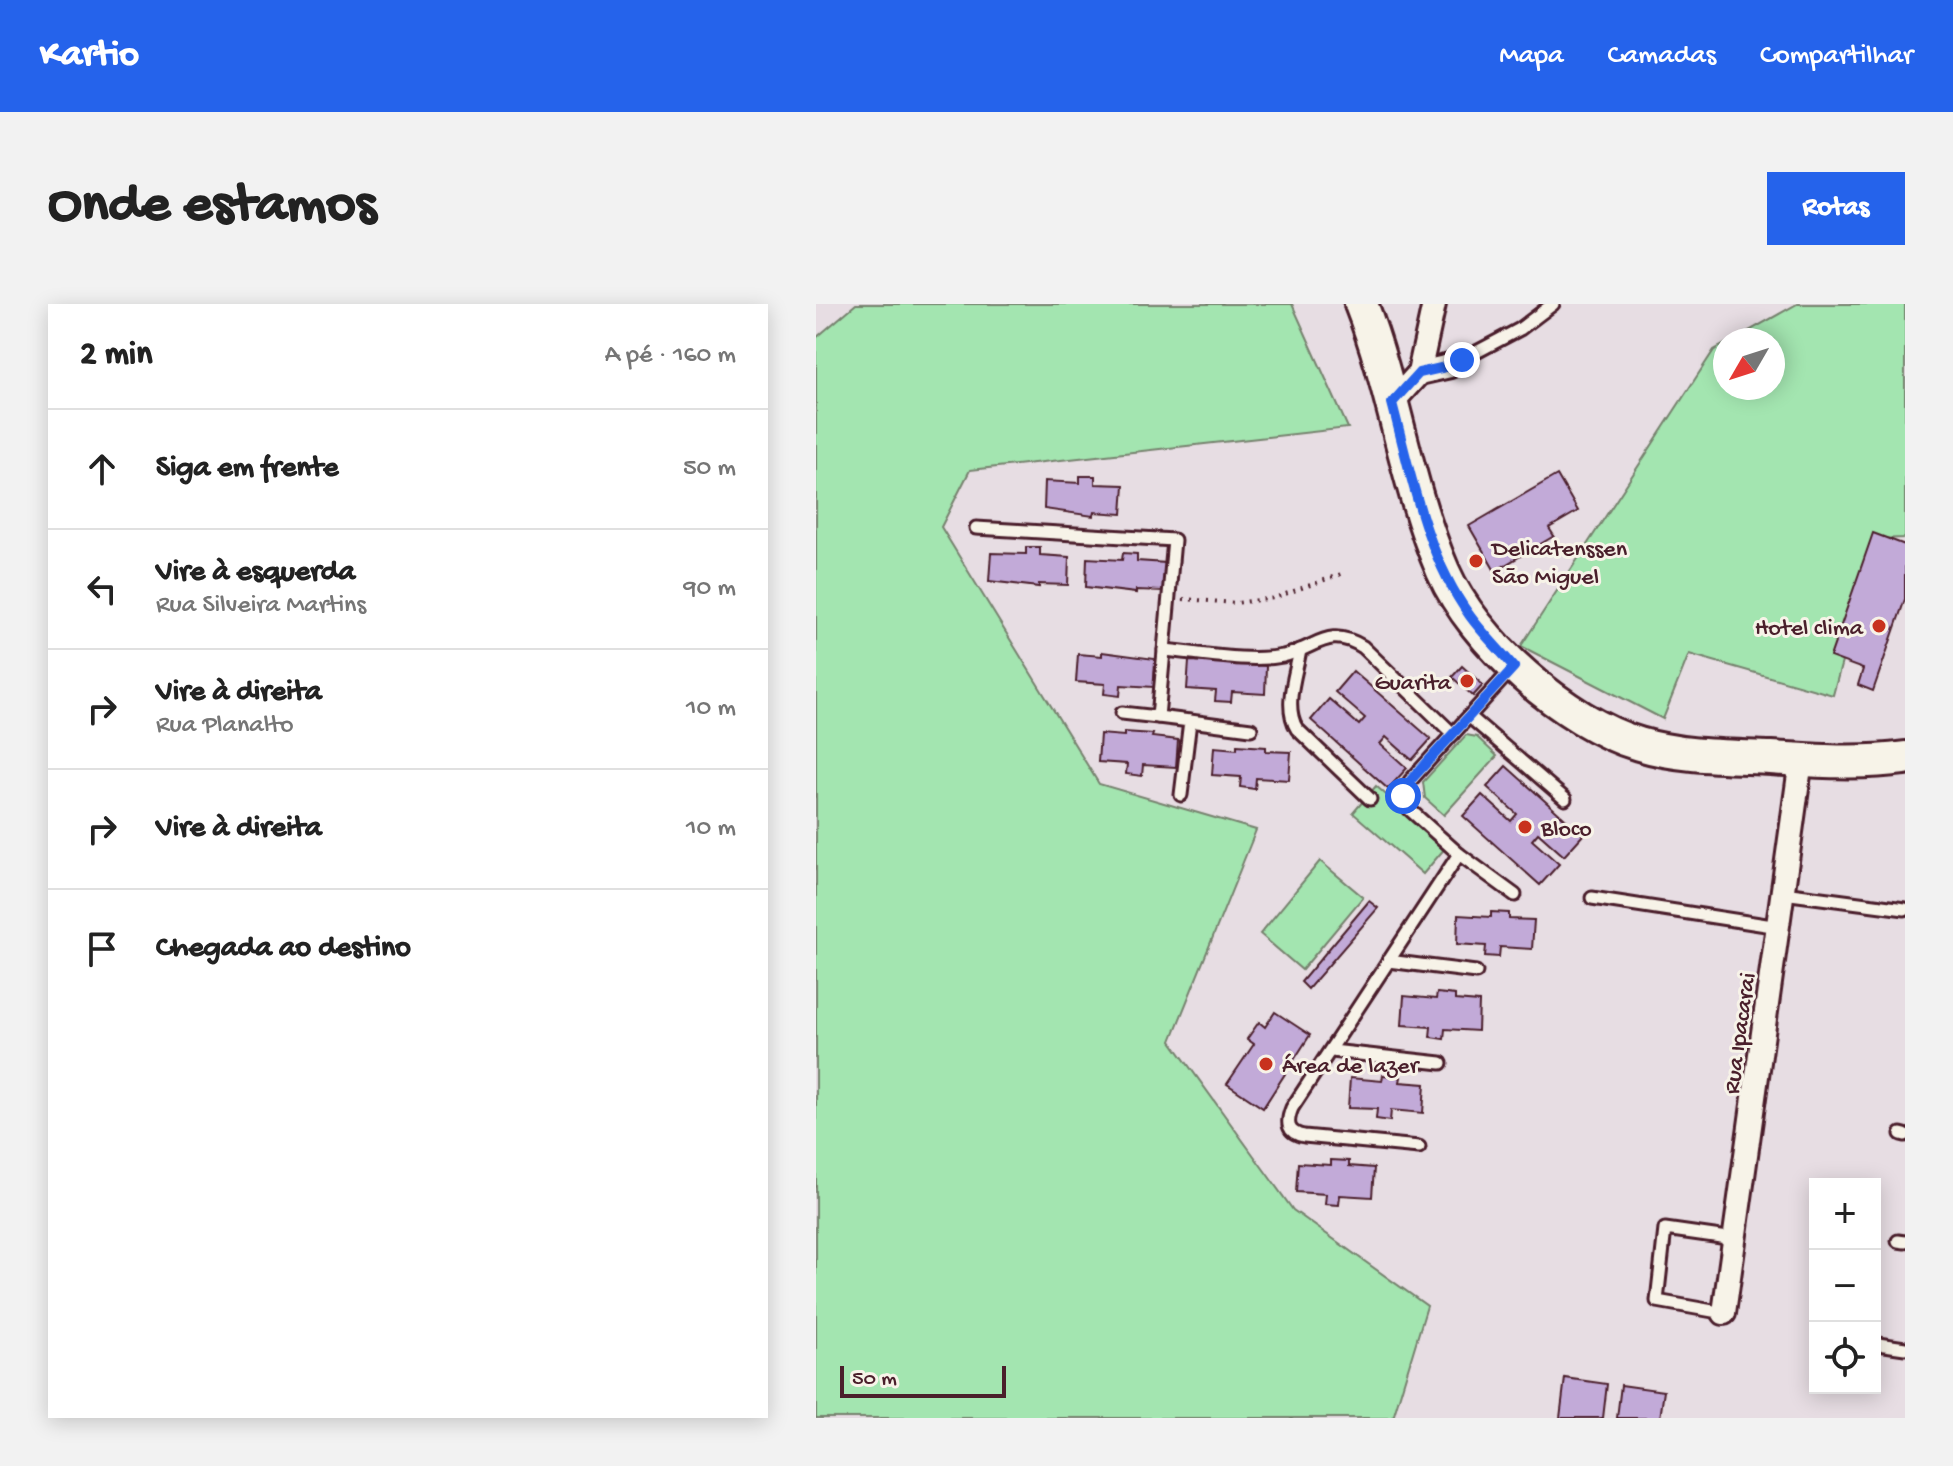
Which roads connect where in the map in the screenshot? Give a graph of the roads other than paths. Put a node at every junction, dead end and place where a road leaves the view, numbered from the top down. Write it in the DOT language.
graph roads {
  1 [pos="1361,304"];
  2 [pos="1434,304"];
  3 [pos="1553,304"];
  4 [pos="1450,366"];
  5 [pos="1419,373"];
  6 [pos="1392,403"];
  7 [pos="976,528"];
  8 [pos="1164,650"];
  9 [pos="1300,650"];
  10 [pos="1514,667"];
  11 [pos="1122,713"];
  12 [pos="1158,717"];
  13 [pos="1470,717"];
  14 [pos="1190,721"];
  15 [pos="1251,729"];
  16 [pos="1453,734"];
  17 [pos="1905,758"];
  18 [pos="1801,760"];
  19 [pos="1181,795"];
  20 [pos="1370,799"];
  21 [pos="1565,799"];
  22 [pos="1459,854"];
  23 [pos="1783,893"];
  24 [pos="1515,895"];
  25 [pos="1592,898"];
  26 [pos="1905,909"];
  27 [pos="1779,927"];
  28 [pos="1388,961"];
  29 [pos="1476,972"];
  30 [pos="1332,1051"];
  31 [pos="1441,1063"];
  32 [pos="1419,1147"];
  33 [pos="1735,1239"];
  34 [pos="1724,1313"];
  35 [pos="1881,1344"];
  36 [pos="1905,1348"];
  1 -- 6 [label="main road"];
  2 -- 5 [label="street"];
  3 -- 4 [label="lane"];
  4 -- 5 [label="street"];
  5 -- 6 [label="street"];
  6 -- 10 [label="main road"];
  7 -- 8 [label="lane"];
  8 -- 9 [label="lane"];
  8 -- 12 [label="lane"];
  9 -- 16 [label="lane"];
  9 -- 20 [label="lane"];
  10 -- 13 [label="lane"];
  10 -- 18 [label="main road"];
  11 -- 12 [label="lane"];
  12 -- 14 [label="lane"];
  13 -- 16 [label="lane"];
  13 -- 21 [label="lane"];
  14 -- 15 [label="lane"];
  14 -- 19 [label="lane"];
  16 -- 22 [label="lane"];
  17 -- 18 [label="main road"];
  18 -- 23 [label="street, Rua Ipacarai"];
  22 -- 24 [label="lane"];
  22 -- 28 [label="lane"];
  23 -- 26 [label="lane"];
  23 -- 27 [label="street, Rua Ipacarai"];
  25 -- 27 [label="lane"];
  27 -- 33 [label="street, Rua Ipacarai"];
  28 -- 29 [label="lane"];
  28 -- 30 [label="lane"];
  30 -- 31 [label="lane"];
  30 -- 32 [label="lane"];
  33 -- 34 [label="street, Rua Ipacarai"];
  33 -- 34 [label="lane"];
  35 -- 36 [label="lane"];
}
